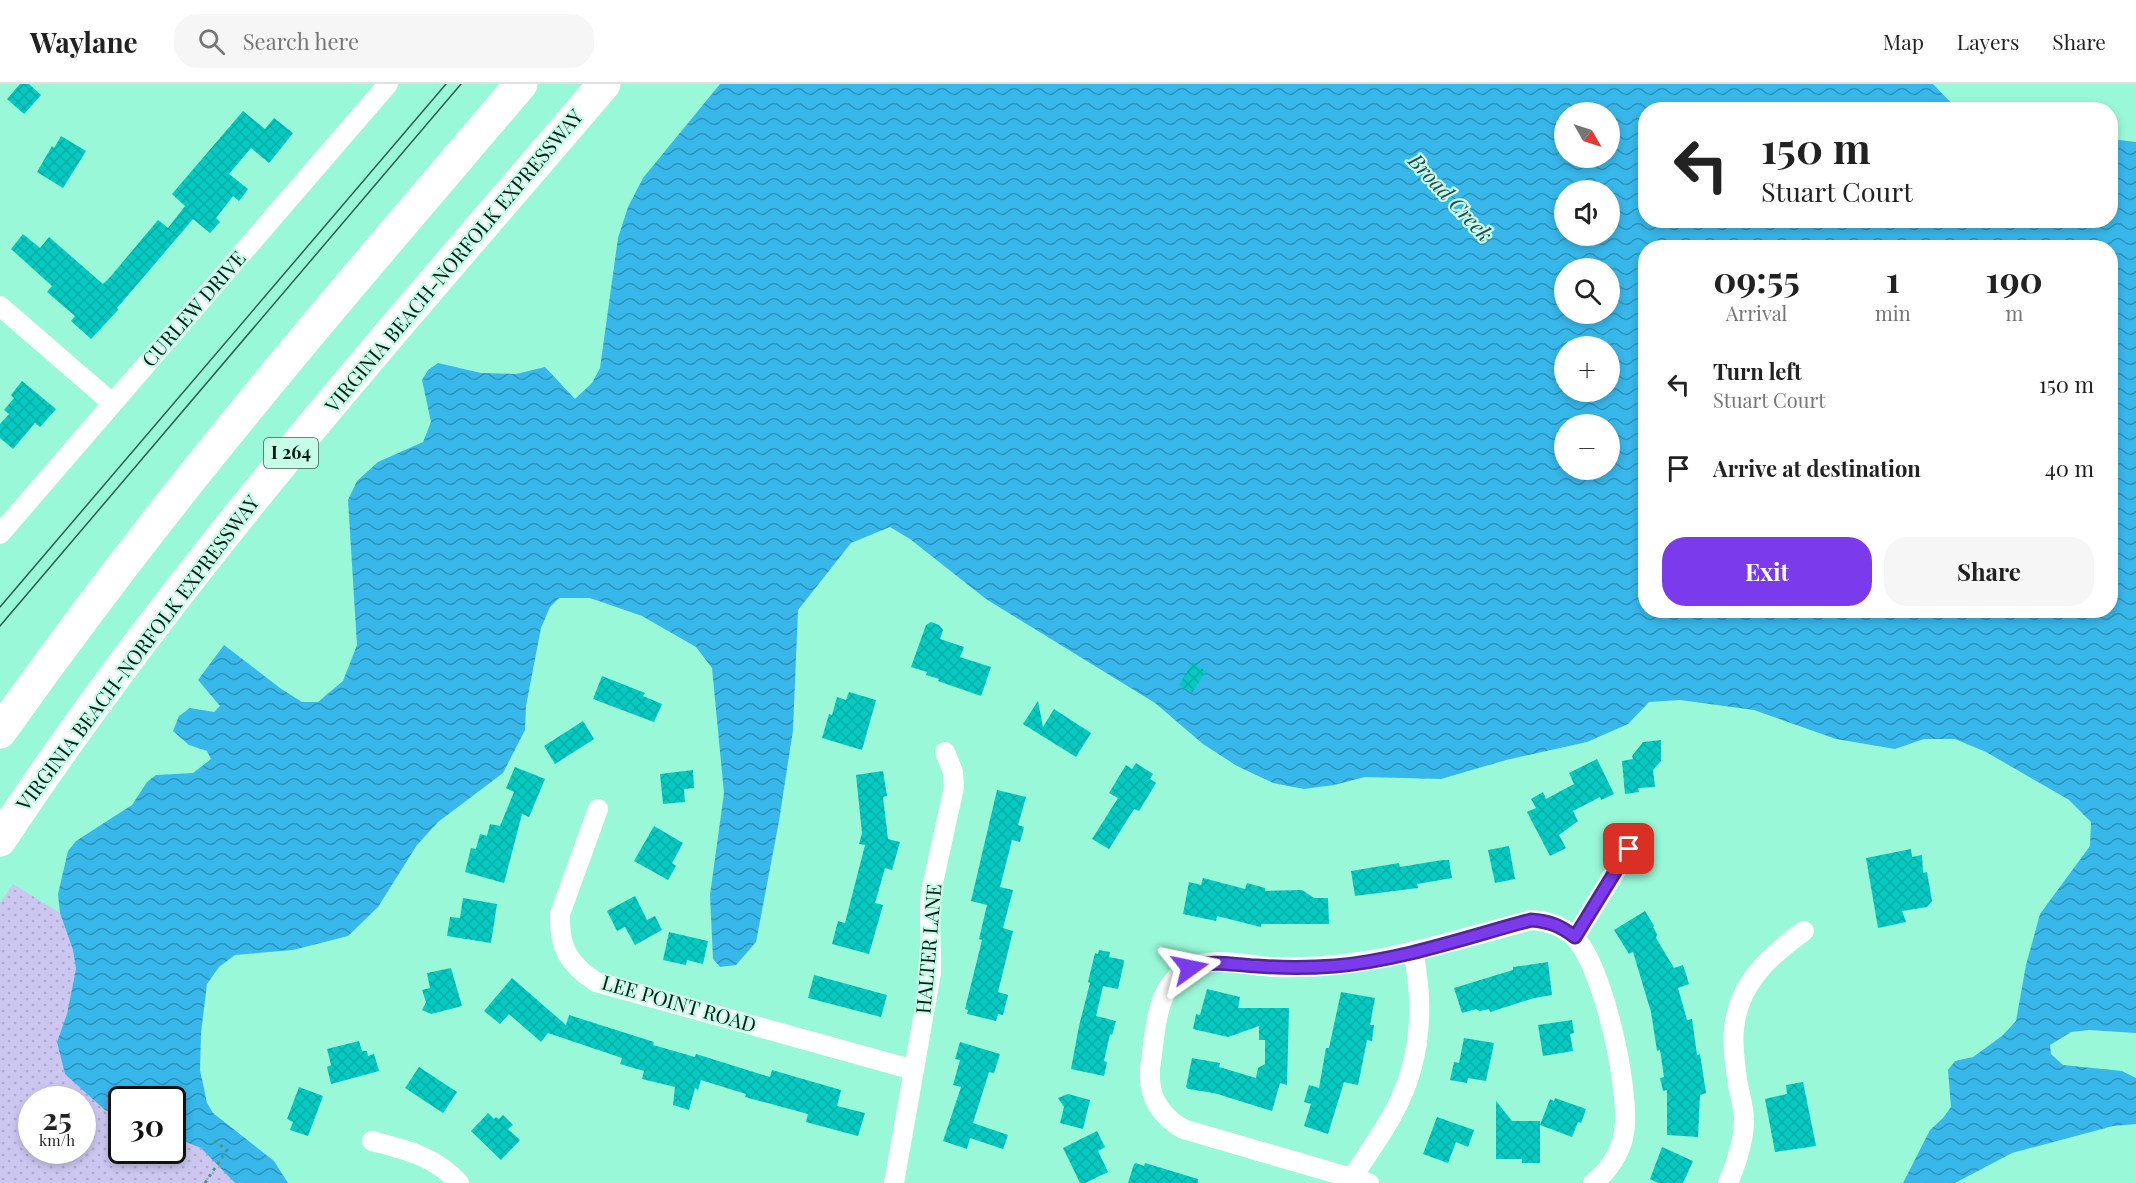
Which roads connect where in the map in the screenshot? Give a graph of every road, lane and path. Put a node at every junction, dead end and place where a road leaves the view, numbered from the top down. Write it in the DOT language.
graph roads {
  1 [pos="388,84"];
  2 [pos="521,84"];
  3 [pos="604,84"];
  4 [pos="0,306"];
  5 [pos="112,403"];
  6 [pos="0,534"];
  7 [pos="0,732"];
  8 [pos="945,752"];
  9 [pos="598,809"];
  10 [pos="0,840"];
  11 [pos="1629,849"];
  12 [pos="1804,931"];
  13 [pos="1575,937"];
  14 [pos="1413,951"];
  15 [pos="914,1070"];
  16 [pos="212,1139"];
  17 [pos="372,1141"];
  18 [pos="1357,1181"];
  19 [pos="205,1183"];
  20 [pos="459,1183"];
  21 [pos="894,1183"];
  22 [pos="1593,1183"];
  23 [pos="1728,1183"];
  1 -- 5 [label="street, CURLEW DRIVE"];
  2 -- 7 [label="highway"];
  3 -- 10 [label="highway, VIRGINIA BEACH-NORFOLK EXPRESSWAY / I 264"];
  4 -- 5 [label="street"];
  5 -- 6 [label="street, CURLEW DRIVE"];
  8 -- 15 [label="street, HALTER LANE"];
  9 -- 15 [label="street, LEE POINT ROAD"];
  11 -- 13 [label="street"];
  12 -- 23 [label="street"];
  13 -- 14 [label="street"];
  13 -- 22 [label="street"];
  14 -- 18 [label="street"];
  14 -- 18 [label="street"];
  15 -- 21 [label="street, HALTER LANE"];
  16 -- 19 [label="path"];
  17 -- 20 [label="street"];
}
